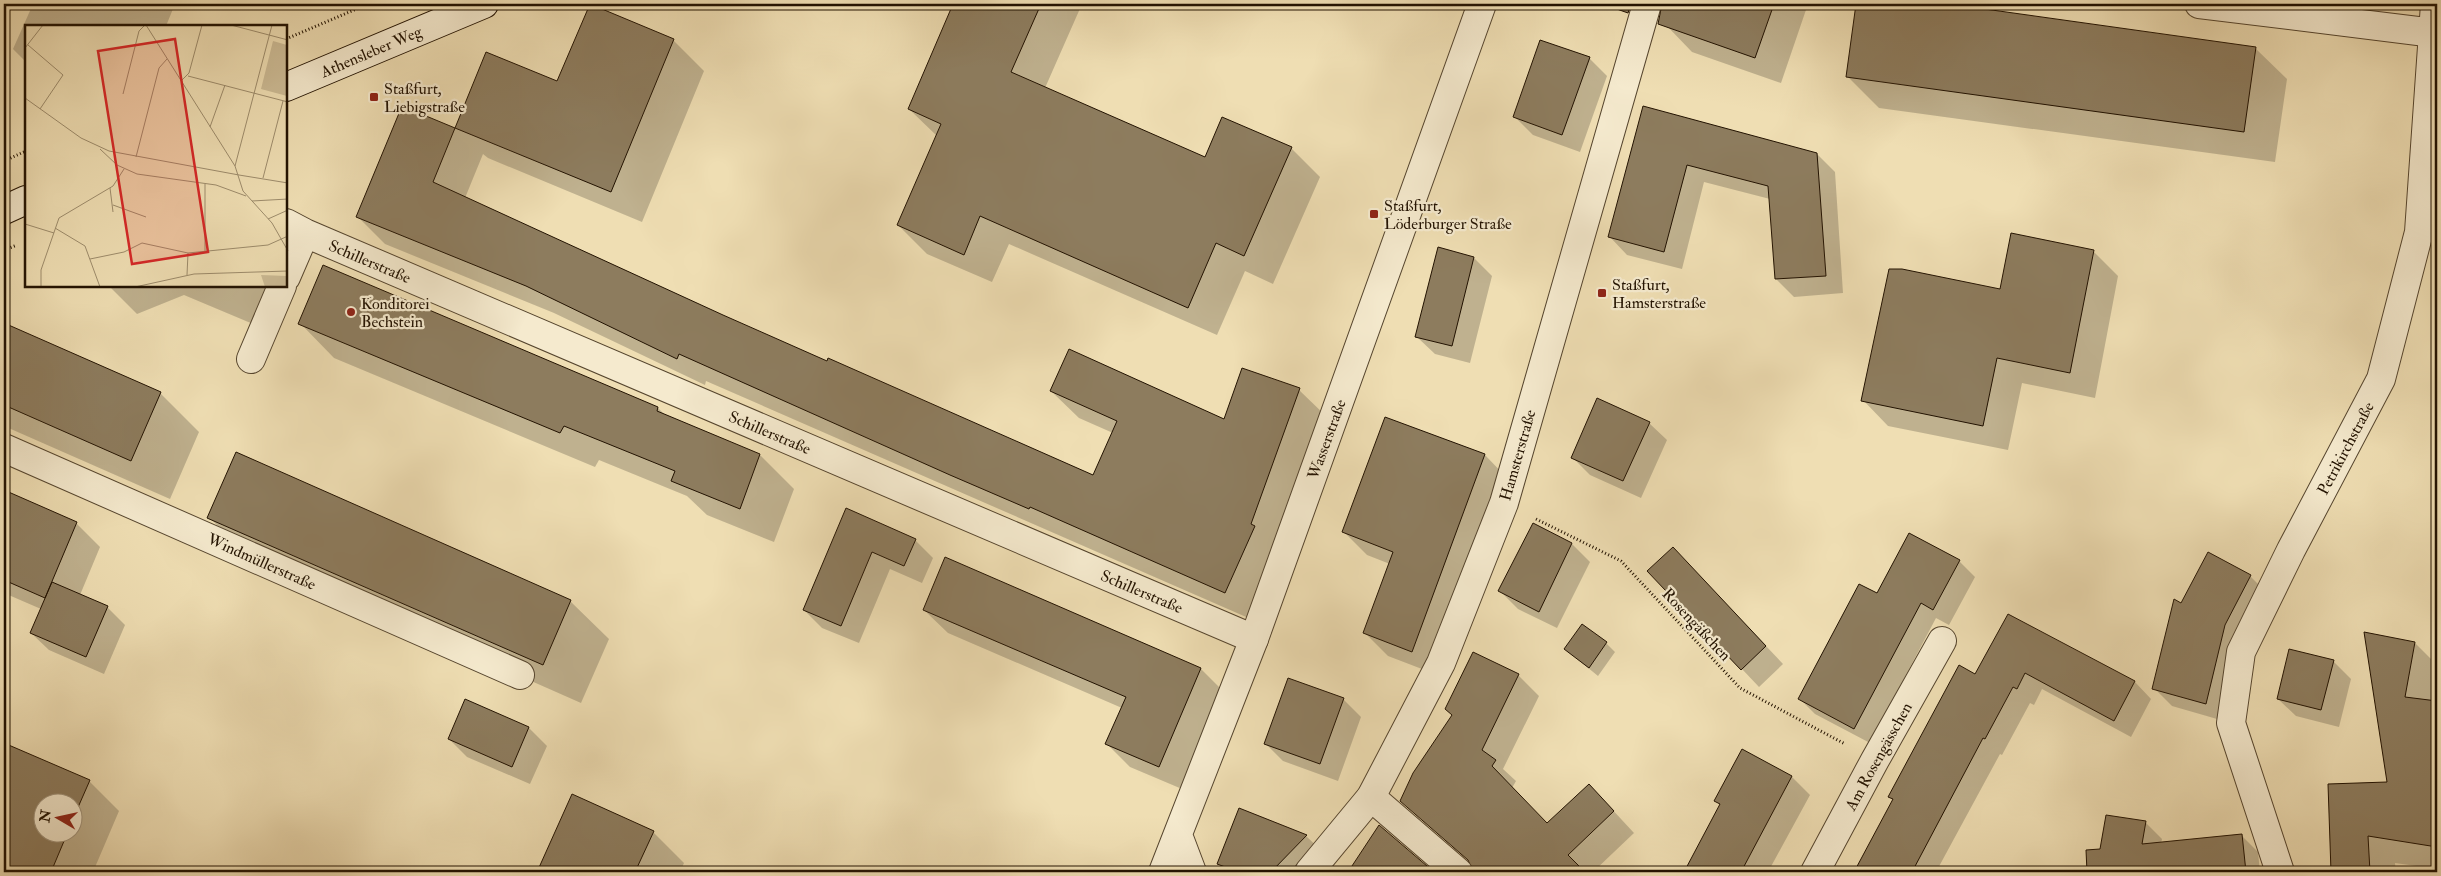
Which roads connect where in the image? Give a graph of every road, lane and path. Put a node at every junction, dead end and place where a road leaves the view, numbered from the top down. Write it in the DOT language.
graph roads {
  1 [pos="368,4"];
  2 [pos="483,4"];
  3 [pos="1482,4"];
  4 [pos="1647,4"];
  5 [pos="2199,4"];
  6 [pos="2435,4"];
  7 [pos="2434,33"];
  8 [pos="288,38"];
  9 [pos="288,86"];
  10 [pos="25,152"];
  11 [pos="4,161"];
  12 [pos="25,200"];
  13 [pos="4,210"];
  14 [pos="296,228"];
  15 [pos="2428,234"];
  16 [pos="288,267"];
  17 [pos="281,288"];
  18 [pos="251,359"];
  19 [pos="4,448"];
  20 [pos="1504,502"];
  21 [pos="1254,639"];
  22 [pos="1942,641"];
  23 [pos="520,675"];
  24 [pos="1875,760"];
  25 [pos="1371,797"];
  26 [pos="1178,835"];
  27 [pos="1163,872"];
  28 [pos="1192,872"];
  29 [pos="1309,872"];
  30 [pos="1458,872"];
  31 [pos="1815,872"];
  32 [pos="2280,872"];
  1 -- 8 [label="path"];
  2 -- 9 [label="street, Athensleber Weg"];
  3 -- 21 [label="street, Wasserstraße"];
  4 -- 20 [label="street, Hamsterstraße"];
  5 -- 7 [label="street"];
  6 -- 7 [label="street, Petrikirchstraße"];
  7 -- 15 [label="street, Petrikirchstraße"];
  10 -- 11 [label="path"];
  12 -- 13 [label="street"];
  14 -- 16 [label="street"];
  14 -- 21 [label="street, Schillerstraße"];
  15 -- 32 [label="street, Petrikirchstraße"];
  17 -- 18 [label="street"];
  19 -- 23 [label="street, Windmüllerstraße"];
  20 -- 24 [label="path, Rosengäßchen"];
  20 -- 25 [label="street, Hamsterstraße"];
  21 -- 26 [label="street, Wasserstraße"];
  22 -- 24 [label="street, Am Rosengässchen"];
  24 -- 31 [label="street, Am Rosengässchen"];
  25 -- 29 [label="street, Hamsterstraße"];
  25 -- 30 [label="street"];
  26 -- 27 [label="street, Wasserstraße"];
  26 -- 28 [label="street"];
}
